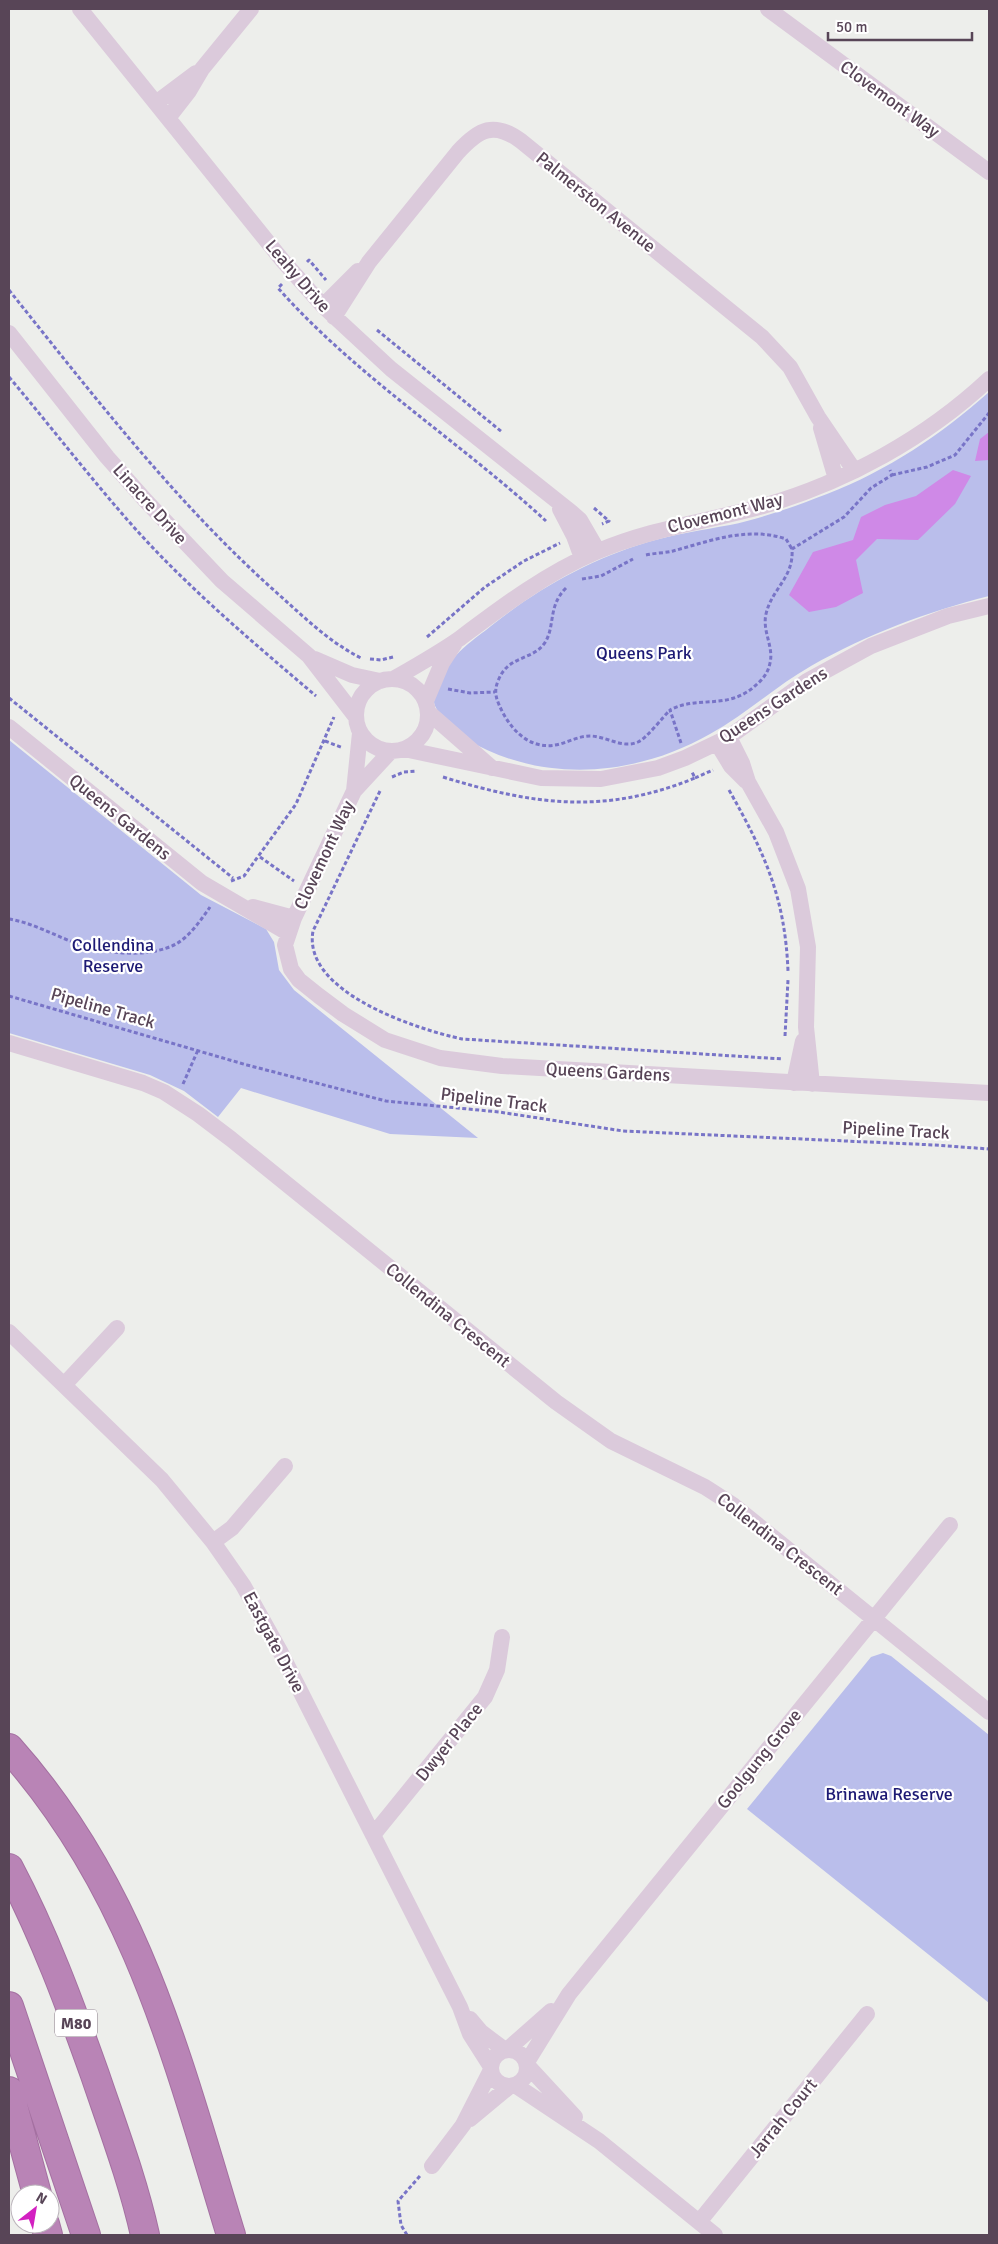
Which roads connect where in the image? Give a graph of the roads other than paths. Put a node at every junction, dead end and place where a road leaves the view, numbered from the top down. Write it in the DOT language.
graph roads {
  1 [pos="80,9"];
  2 [pos="251,9"];
  3 [pos="768,9"];
  4 [pos="202,69"];
  5 [pos="156,103"];
  6 [pos="168,118"];
  7 [pos="989,172"];
  8 [pos="369,262"];
  9 [pos="328,311"];
  10 [pos="10,339"];
  11 [pos="989,379"];
  12 [pos="818,417"];
  13 [pos="854,470"];
  14 [pos="836,479"];
  15 [pos="556,502"];
  16 [pos="598,551"];
  17 [pos="582,558"];
  18 [pos="989,606"];
  19 [pos="458,640"];
  20 [pos="309,656"];
  21 [pos="387,680"];
  22 [pos="427,706"];
  23 [pos="358,725"];
  24 [pos="9,727"];
  25 [pos="723,740"];
  26 [pos="397,750"];
  27 [pos="492,768"];
  28 [pos="354,791"];
  29 [pos="291,926"];
  30 [pos="806,1027"];
  31 [pos="9,1043"];
  32 [pos="794,1083"];
  33 [pos="812,1084"];
  34 [pos="989,1093"];
  35 [pos="117,1328"];
  36 [pos="9,1332"];
  37 [pos="64,1385"];
  38 [pos="285,1466"];
  39 [pos="950,1525"];
  40 [pos="213,1542"];
  41 [pos="874,1618"];
  42 [pos="502,1637"];
  43 [pos="989,1712"];
  44 [pos="9,1748"];
  45 [pos="373,1835"];
  46 [pos="9,1868"];
  47 [pos="569,1994"];
  48 [pos="9,2006"];
  49 [pos="460,2007"];
  50 [pos="867,2014"];
  51 [pos="507,2050"];
  52 [pos="527,2064"];
  53 [pos="491,2068"];
  54 [pos="512,2086"];
  55 [pos="9,2091"];
  56 [pos="463,2125"];
  57 [pos="599,2141"];
  58 [pos="432,2166"];
  59 [pos="35,2184"];
  60 [pos="705,2230"];
  61 [pos="86,2235"];
  62 [pos="145,2235"];
  63 [pos="231,2235"];
  1 -- 5 [label="street, Leahy Drive"];
  2 -- 4 [label="street"];
  3 -- 7 [label="street, Clovemont Way"];
  4 -- 5 [label="street"];
  4 -- 6 [label="street"];
  5 -- 6 [label="street, Leahy Drive"];
  6 -- 9 [label="street, Leahy Drive"];
  8 -- 9 [label="street, Palmerston Avenue"];
  8 -- 9 [label="street, Palmerston Avenue"];
  8 -- 12 [label="street, Palmerston Avenue"];
  9 -- 15 [label="street, Leahy Drive"];
  10 -- 20 [label="street, Linacre Drive"];
  11 -- 13 [label="street, Clovemont Way"];
  12 -- 13 [label="street, Palmerston Avenue"];
  12 -- 14 [label="street, Palmerston Avenue"];
  13 -- 14 [label="street, Clovemont Way"];
  14 -- 16 [label="street, Clovemont Way"];
  15 -- 16 [label="street, Leahy Drive"];
  15 -- 17 [label="street, Leahy Drive"];
  16 -- 17 [label="street, Clovemont Way"];
  17 -- 19 [label="street, Clovemont Way"];
  18 -- 25 [label="street, Queens Gardens"];
  19 -- 21 [label="street, Clovemont Way"];
  19 -- 22 [label="street, Clovemont Way"];
  20 -- 21 [label="street, Linacre Drive"];
  20 -- 23 [label="street, Linacre Drive"];
  21 -- 22 [label="street"];
  21 -- 23 [label="street"];
  22 -- 26 [label="street"];
  22 -- 27 [label="street, Queens Gardens"];
  23 -- 26 [label="street"];
  23 -- 28 [label="street, Clovemont Way"];
  24 -- 29 [label="street, Queens Gardens"];
  25 -- 27 [label="street, Queens Gardens"];
  25 -- 30 [label="street"];
  26 -- 27 [label="street, Queens Gardens"];
  26 -- 28 [label="street, Clovemont Way"];
  28 -- 29 [label="street, Clovemont Way"];
  29 -- 32 [label="street, Queens Gardens"];
  30 -- 32 [label="street"];
  30 -- 33 [label="street"];
  31 -- 41 [label="street, Collendina Crescent"];
  32 -- 33 [label="street, Queens Gardens"];
  33 -- 34 [label="street, Queens Gardens"];
  35 -- 37 [label="street"];
  36 -- 37 [label="street, Eastgate Drive"];
  37 -- 40 [label="street, Eastgate Drive"];
  38 -- 40 [label="street"];
  39 -- 41 [label="street, Goolgung Grove"];
  40 -- 45 [label="street, Eastgate Drive"];
  41 -- 43 [label="street, Collendina Crescent"];
  41 -- 47 [label="street, Goolgung Grove"];
  42 -- 45 [label="street, Dwyer Place"];
  44 -- 63 [label="highway"];
  45 -- 49 [label="street, Eastgate Drive"];
  46 -- 62 [label="highway, M80"];
  47 -- 51 [label="street, Goolgung Grove"];
  47 -- 52 [label="street, Goolgung Grove"];
  48 -- 61 [label="highway"];
  49 -- 51 [label="street, Eastgate Drive"];
  49 -- 53 [label="street, Eastgate Drive"];
  50 -- 60 [label="street, Jarrah Court"];
  51 -- 52 [label="street"];
  51 -- 53 [label="street"];
  52 -- 54 [label="street"];
  52 -- 57 [label="street"];
  53 -- 54 [label="street"];
  53 -- 56 [label="street"];
  54 -- 56 [label="street"];
  54 -- 57 [label="street"];
  55 -- 59 [label="highway"];
  56 -- 58 [label="street"];
  57 -- 60 [label="street"];
}
